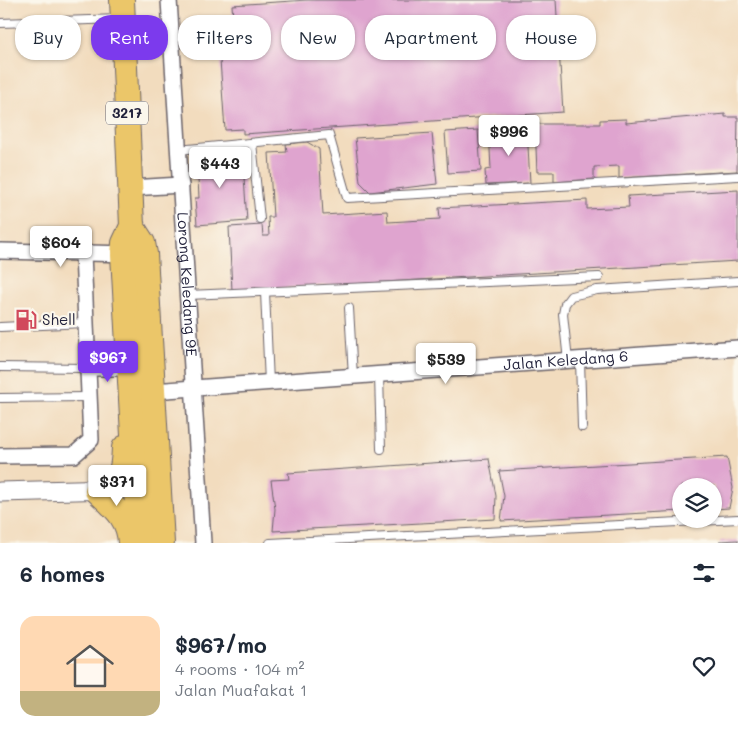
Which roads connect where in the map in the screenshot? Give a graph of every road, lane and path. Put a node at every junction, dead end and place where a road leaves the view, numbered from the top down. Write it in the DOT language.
graph roads {
  1 [pos="169,0"];
  2 [pos="122,9"];
  3 [pos="0,23"];
  4 [pos="252,143"];
  5 [pos="178,150"];
  6 [pos="738,176"];
  7 [pos="181,185"];
  8 [pos="131,188"];
  9 [pos="260,219"];
  10 [pos="0,251"];
  11 [pos="83,254"];
  12 [pos="134,254"];
  13 [pos="599,278"];
  14 [pos="738,281"];
  15 [pos="265,292"];
  16 [pos="188,295"];
  17 [pos="349,308"];
  18 [pos="85,323"];
  19 [pos="0,327"];
  20 [pos="738,348"];
  21 [pos="574,361"];
  22 [pos="0,367"];
  23 [pos="86,368"];
  24 [pos="128,368"];
  25 [pos="379,375"];
  26 [pos="353,377"];
  27 [pos="269,383"];
  28 [pos="194,389"];
  29 [pos="142,393"];
  30 [pos="88,396"];
  31 [pos="0,398"];
  32 [pos="582,427"];
  33 [pos="381,449"];
  34 [pos="0,456"];
  35 [pos="159,488"];
  36 [pos="135,489"];
  37 [pos="97,490"];
  38 [pos="0,492"];
  39 [pos="738,519"];
  40 [pos="130,543"];
  41 [pos="139,543"];
  42 [pos="162,543"];
  43 [pos="202,543"];
  44 [pos="270,543"];
  1 -- 5 [label="street, Lorong Keledang 9E"];
  2 -- 3 [label="lane"];
  2 -- 8 [label="main road, 3217"];
  4 -- 5 [label="lane"];
  4 -- 6 [label="lane"];
  4 -- 9 [label="lane"];
  5 -- 7 [label="street, Lorong Keledang 9E"];
  7 -- 8 [label="street"];
  7 -- 16 [label="street, Lorong Keledang 9E"];
  8 -- 12 [label="main road, 3217"];
  10 -- 11 [label="street"];
  11 -- 12 [label="street"];
  11 -- 18 [label="street"];
  12 -- 24 [label="main road, 3217"];
  12 -- 29 [label="main road, 3217"];
  13 -- 15 [label="lane"];
  14 -- 21 [label="lane"];
  15 -- 16 [label="lane"];
  15 -- 27 [label="lane"];
  16 -- 28 [label="street, Lorong Keledang 9E"];
  17 -- 26 [label="lane"];
  18 -- 19 [label="lane"];
  18 -- 23 [label="street"];
  20 -- 21 [label="street, Jalan Keledang 6"];
  21 -- 25 [label="street, Jalan Keledang 6"];
  21 -- 32 [label="lane"];
  22 -- 23 [label="lane"];
  23 -- 24 [label="street"];
  23 -- 30 [label="street"];
  24 -- 29 [label="main road, 3217"];
  25 -- 26 [label="street, Jalan Keledang 6"];
  25 -- 33 [label="lane"];
  26 -- 27 [label="street, Jalan Keledang 6"];
  27 -- 28 [label="street, Jalan Keledang 6"];
  28 -- 29 [label="street, Jalan Keledang 6"];
  28 -- 43 [label="street, Lorong Keledang 9E"];
  29 -- 35 [label="main road, 3217"];
  29 -- 36 [label="main road, 3217"];
  29 -- 37 [label="main road"];
  30 -- 31 [label="lane"];
  30 -- 34 [label="street"];
  35 -- 36 [label="street"];
  35 -- 42 [label="main road, 3217"];
  36 -- 37 [label="street"];
  36 -- 41 [label="main road, 3217"];
  37 -- 38 [label="street"];
  37 -- 40 [label="main road"];
  39 -- 44 [label="lane"];
}
